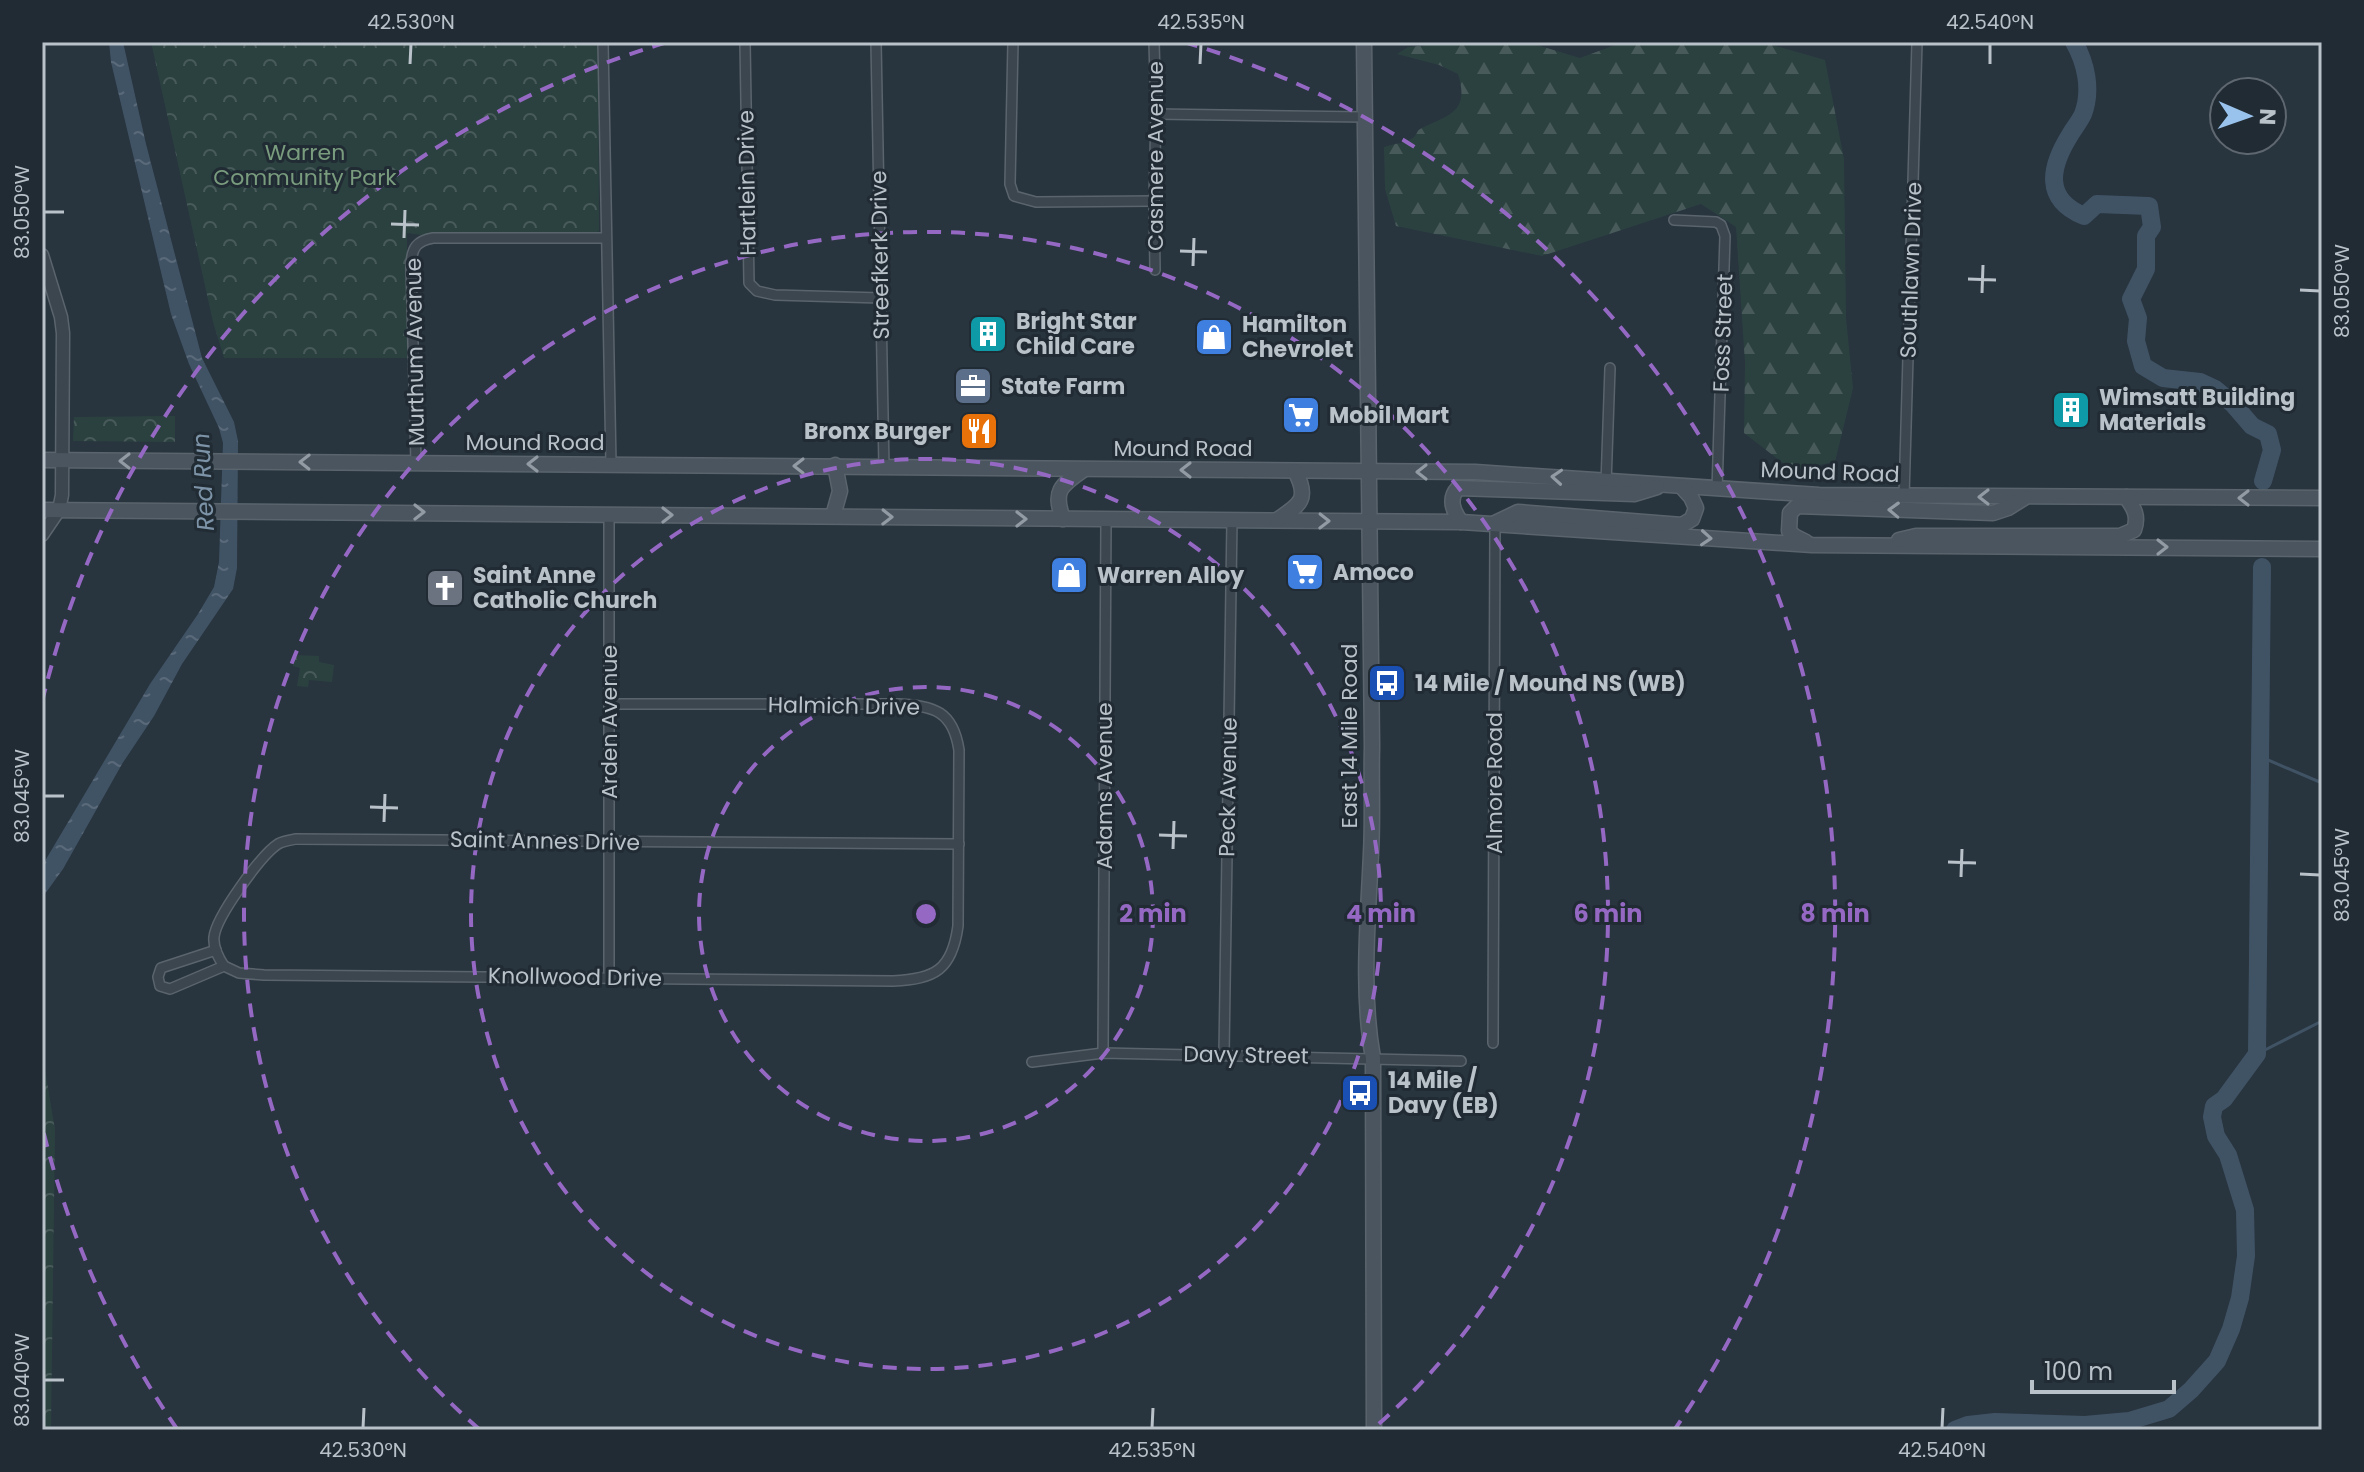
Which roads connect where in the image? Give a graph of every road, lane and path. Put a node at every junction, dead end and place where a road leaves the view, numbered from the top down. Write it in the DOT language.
graph roads {
  1 [pos="603,42"];
  2 [pos="745,42"];
  3 [pos="876,42"];
  4 [pos="1013,42"];
  5 [pos="1154,42"];
  6 [pos="1364,42"];
  7 [pos="1917,42"];
  8 [pos="1156,114"];
  9 [pos="1365,117"];
  10 [pos="1154,201"];
  11 [pos="1674,220"];
  12 [pos="605,238"];
  13 [pos="42,258"];
  14 [pos="1155,270"];
  15 [pos="881,298"];
  16 [pos="1610,368"];
  17 [pos="42,460"];
  18 [pos="63,460"];
  19 [pos="416,463"];
  20 [pos="611,464"];
  21 [pos="835,465"];
  22 [pos="884,467"];
  23 [pos="1083,470"];
  24 [pos="1295,471"];
  25 [pos="1369,472"];
  26 [pos="1606,486"];
  27 [pos="1682,487"];
  28 [pos="1717,490"];
  29 [pos="1904,497"];
  30 [pos="2024,497"];
  31 [pos="2126,497"];
  32 [pos="2322,498"];
  33 [pos="42,510"];
  34 [pos="59,510"];
  35 [pos="609,515"];
  36 [pos="833,516"];
  37 [pos="1063,519"];
  38 [pos="1106,520"];
  39 [pos="1232,520"];
  40 [pos="1277,520"];
  41 [pos="1370,521"];
  42 [pos="1461,522"];
  43 [pos="1495,524"];
  44 [pos="42,535"];
  45 [pos="1812,545"];
  46 [pos="1879,545"];
  47 [pos="2322,549"];
  48 [pos="609,704"];
  49 [pos="609,841"];
  50 [pos="959,844"];
  51 [pos="216,950"];
  52 [pos="224,966"];
  53 [pos="609,978"];
  54 [pos="1493,1043"];
  55 [pos="1103,1053"];
  56 [pos="1224,1054"];
  57 [pos="1373,1058"];
  58 [pos="1461,1061"];
  59 [pos="1032,1062"];
  60 [pos="1374,1430"];
  1 -- 12 [label="street"];
  2 -- 15 [label="street, Hartlein Drive"];
  3 -- 15 [label="street, Streefkerk Drive"];
  4 -- 10 [label="street"];
  5 -- 8 [label="street, Casmere Avenue"];
  6 -- 9 [label="main road, East 14 Mile Road"];
  7 -- 29 [label="street, Southlawn Drive"];
  8 -- 9 [label="street"];
  8 -- 10 [label="street, Casmere Avenue"];
  9 -- 25 [label="main road, East 14 Mile Road"];
  10 -- 14 [label="street, Casmere Avenue"];
  11 -- 28 [label="street, Foss Street"];
  12 -- 19 [label="street, Murthum Avenue"];
  12 -- 20 [label="street"];
  13 -- 18 [label="street"];
  15 -- 22 [label="street, Streefkerk Drive"];
  16 -- 26 [label="street"];
  17 -- 18 [label="main road, Mound Road"];
  19 -- 18 [label="main road, Mound Road, one-way"];
  18 -- 34 [label="street"];
  20 -- 19 [label="main road, Mound Road, one-way"];
  21 -- 20 [label="main road, Mound Road, one-way"];
  21 -- 22 [label="main road, Mound Road"];
  21 -- 36 [label="main road"];
  22 -- 23 [label="main road, Mound Road"];
  24 -- 23 [label="main road, Mound Road, one-way"];
  23 -- 37 [label="main road"];
  24 -- 25 [label="main road, Mound Road"];
  24 -- 40 [label="main road"];
  26 -- 25 [label="main road, Mound Road, one-way"];
  25 -- 41 [label="main road, East 14 Mile Road"];
  26 -- 27 [label="main road, Mound Road"];
  26 -- 42 [label="main road"];
  27 -- 28 [label="main road, Mound Road"];
  27 -- 43 [label="main road"];
  28 -- 29 [label="main road, Mound Road"];
  30 -- 29 [label="main road, Mound Road, one-way"];
  30 -- 31 [label="main road, Mound Road"];
  30 -- 45 [label="main road, one-way"];
  32 -- 31 [label="main road, Mound Road, one-way"];
  31 -- 46 [label="main road"];
  33 -- 34 [label="main road"];
  34 -- 35 [label="main road, one-way"];
  34 -- 44 [label="street"];
  35 -- 36 [label="main road, one-way"];
  35 -- 48 [label="street, Arden Avenue"];
  36 -- 37 [label="main road, one-way"];
  37 -- 38 [label="main road"];
  38 -- 39 [label="main road"];
  38 -- 55 [label="street, Adams Avenue"];
  39 -- 40 [label="main road"];
  39 -- 56 [label="street, Peck Avenue"];
  40 -- 41 [label="main road, one-way"];
  41 -- 42 [label="main road"];
  41 -- 57 [label="main road, East 14 Mile Road"];
  42 -- 43 [label="main road"];
  43 -- 45 [label="main road, one-way"];
  43 -- 54 [label="street, Almore Road"];
  45 -- 46 [label="main road"];
  46 -- 47 [label="main road, one-way"];
  48 -- 49 [label="street, Arden Avenue"];
  48 -- 50 [label="street, Halmich Drive"];
  49 -- 50 [label="street, Saint Annes Drive"];
  49 -- 51 [label="street, Saint Annes Drive"];
  49 -- 53 [label="street, Arden Avenue"];
  50 -- 53 [label="street, Knollwood Drive"];
  51 -- 52 [label="street"];
  51 -- 52 [label="street"];
  52 -- 53 [label="street, Knollwood Drive"];
  55 -- 56 [label="street, Davy Street"];
  55 -- 59 [label="street, Davy Street"];
  56 -- 57 [label="street, Davy Street"];
  57 -- 58 [label="street, Davy Street"];
  57 -- 60 [label="main road, East 14 Mile Road"];
}
